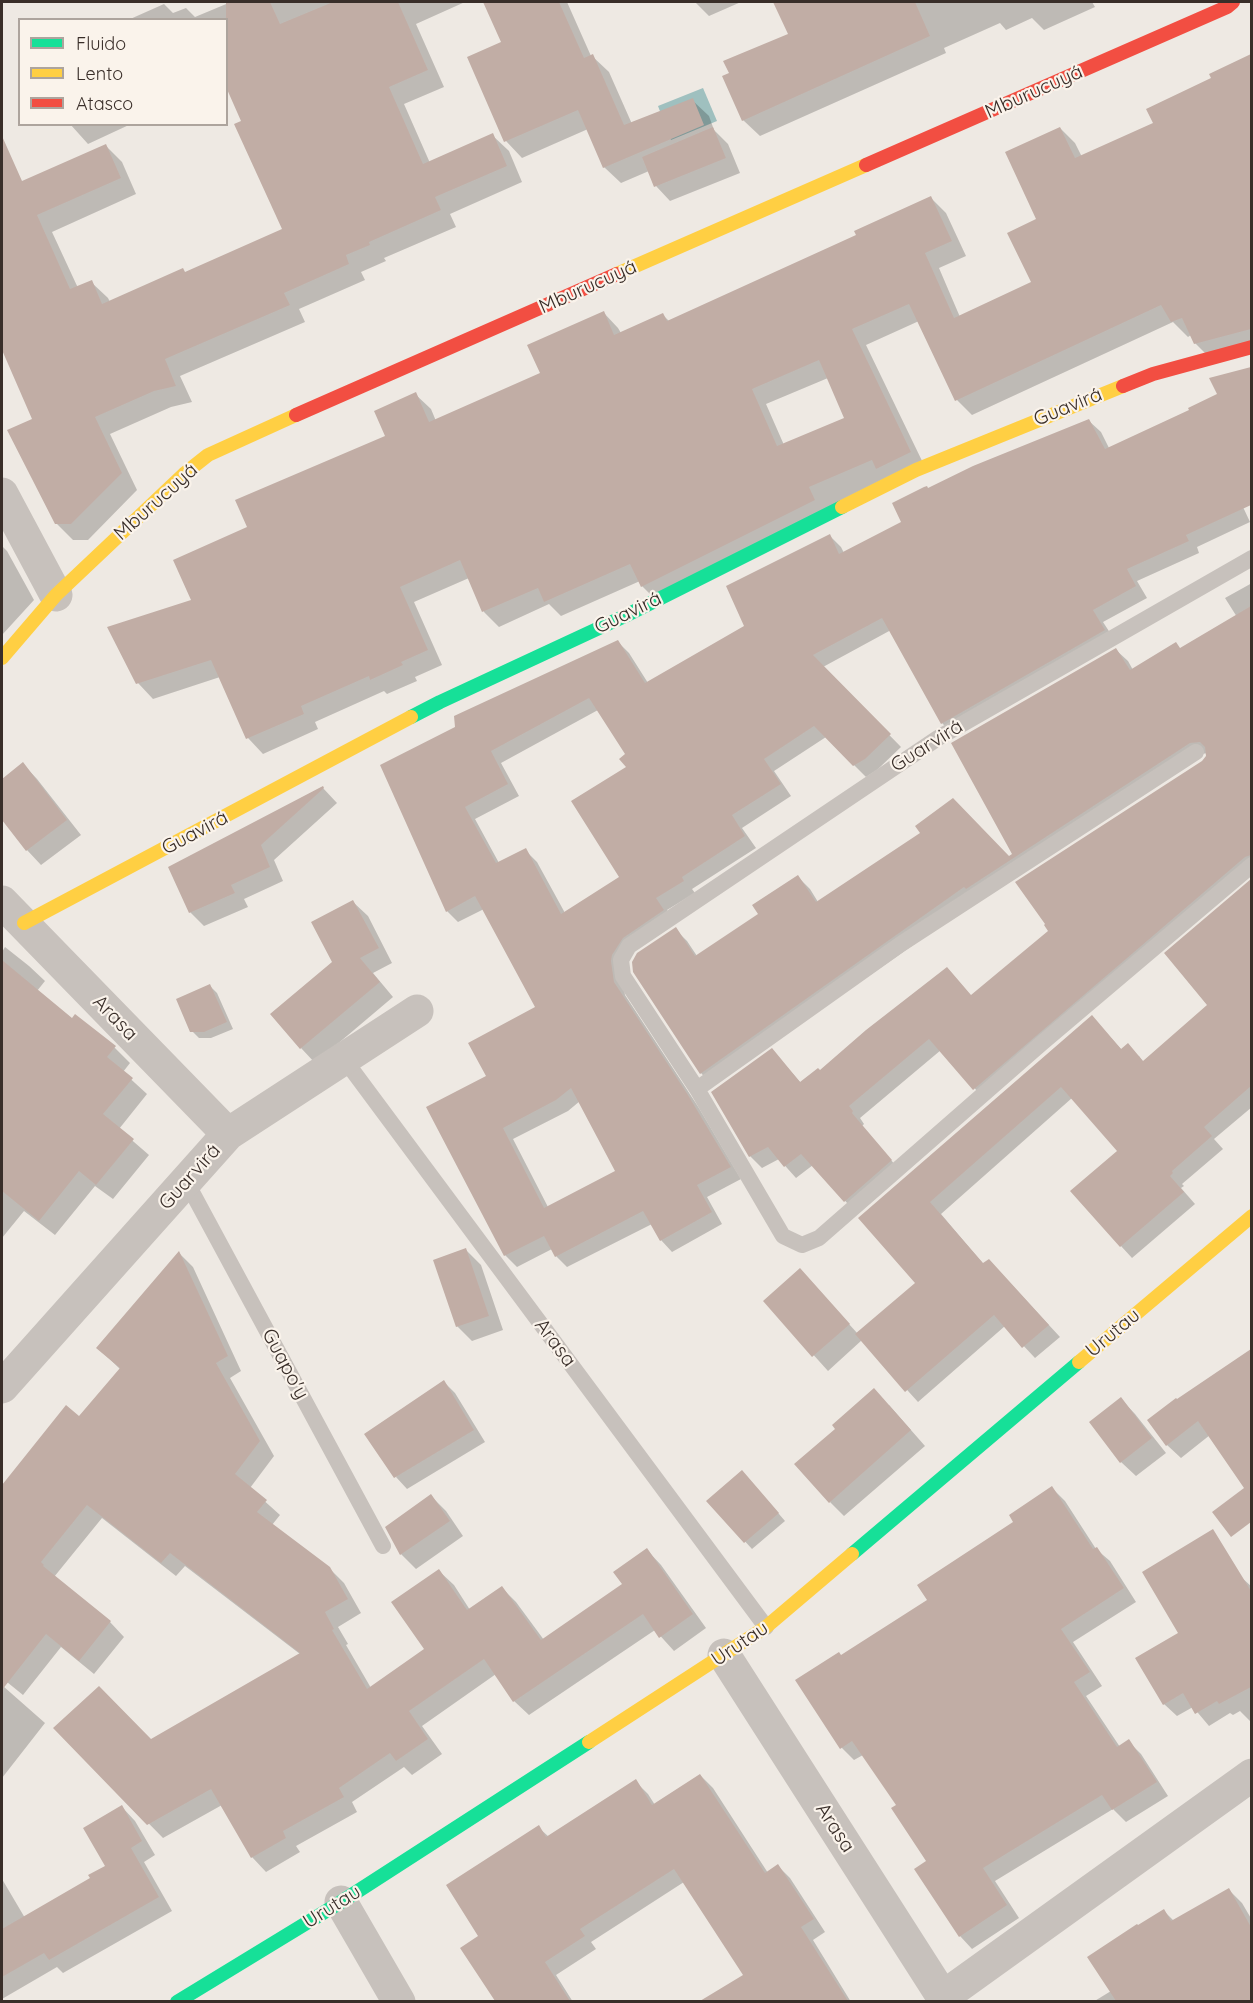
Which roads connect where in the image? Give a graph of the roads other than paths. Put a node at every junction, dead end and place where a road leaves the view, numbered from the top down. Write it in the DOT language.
graph roads {
  1 [pos="1233,2"];
  2 [pos="1251,347"];
  3 [pos="2,494"];
  4 [pos="1251,558"];
  5 [pos="56,595"];
  6 [pos="2,658"];
  7 [pos="1196,753"];
  8 [pos="1251,865"];
  9 [pos="13,913"];
  10 [pos="417,1011"];
  11 [pos="344,1059"];
  12 [pos="697,1089"];
  13 [pos="228,1134"];
  14 [pos="186,1181"];
  15 [pos="1251,1216"];
  16 [pos="2,1387"];
  17 [pos="383,1546"];
  18 [pos="766,1627"];
  19 [pos="724,1655"];
  20 [pos="1251,1775"];
  21 [pos="341,1902"];
  22 [pos="945,1999"];
  23 [pos="177,2001"];
  24 [pos="399,2001"];
  1 -- 5 [label="street, Mburucuyá"];
  2 -- 9 [label="street, Guavirá"];
  3 -- 5 [label="street"];
  4 -- 12 [label="lane, Guarvirá"];
  5 -- 6 [label="street, Mburucuyá"];
  7 -- 12 [label="lane"];
  8 -- 12 [label="lane"];
  9 -- 13 [label="street, Arasa"];
  10 -- 11 [label="street, Guarvirá"];
  11 -- 13 [label="street, Guarvirá"];
  11 -- 18 [label="lane, Arasa"];
  13 -- 14 [label="street, Guarvirá"];
  14 -- 16 [label="street, Guarvirá"];
  14 -- 17 [label="lane, Guapo'y"];
  15 -- 18 [label="street, Urutau"];
  18 -- 19 [label="street, Urutau"];
  19 -- 21 [label="street, Urutau"];
  19 -- 22 [label="street, Arasa"];
  20 -- 22 [label="street"];
  21 -- 23 [label="street, Urutau"];
  21 -- 24 [label="street"];
}
